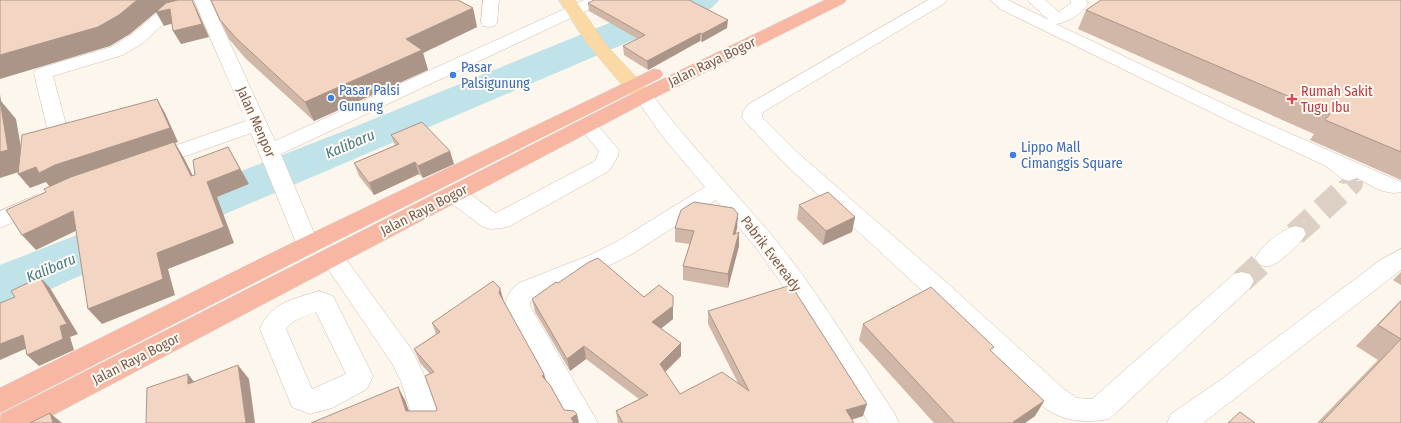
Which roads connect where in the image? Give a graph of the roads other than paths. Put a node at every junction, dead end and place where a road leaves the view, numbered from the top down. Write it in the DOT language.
graph roads {
  1 [pos="491,0"];
  2 [pos="597,0"];
  3 [pos="809,0"];
  4 [pos="838,0"];
  5 [pos="939,0"];
  6 [pos="998,0"];
  7 [pos="1035,0"];
  8 [pos="1078,0"];
  9 [pos="203,1"];
  10 [pos="570,6"];
  11 [pos="1057,19"];
  12 [pos="490,22"];
  13 [pos="638,90"];
  14 [pos="257,124"];
  15 [pos="586,126"];
  16 [pos="58,132"];
  17 [pos="272,157"];
  18 [pos="131,168"];
  19 [pos="1349,174"];
  20 [pos="1394,187"];
  21 [pos="719,188"];
  22 [pos="454,194"];
  23 [pos="56,195"];
  24 [pos="0,220"];
  25 [pos="1295,234"];
  26 [pos="308,245"];
  27 [pos="332,258"];
  28 [pos="1268,258"];
  29 [pos="1401,258"];
  30 [pos="288,280"];
  31 [pos="1242,281"];
  32 [pos="302,306"];
  33 [pos="0,401"];
  34 [pos="11,423"];
  35 [pos="428,423"];
  36 [pos="584,423"];
  37 [pos="885,423"];
  38 [pos="1181,423"];
  1 -- 12 [label="street"];
  2 -- 10 [label="street"];
  3 -- 13 [label="highway, Jalan Raya Bogor"];
  4 -- 13 [label="highway, Jalan Raya Bogor"];
  5 -- 31 [label="street"];
  6 -- 19 [label="street"];
  7 -- 11 [label="street"];
  8 -- 11 [label="street"];
  9 -- 14 [label="street, Jalan Menpor"];
  9 -- 16 [label="street"];
  10 -- 13 [label="main road"];
  10 -- 17 [label="street"];
  11 -- 20 [label="street"];
  13 -- 15 [label="highway, Jalan Raya Bogor"];
  13 -- 21 [label="street, Pabrik Eveready"];
  13 -- 26 [label="highway, Jalan Raya Bogor"];
  14 -- 17 [label="street, Jalan Menpor"];
  14 -- 18 [label="street"];
  15 -- 22 [label="highway, Jalan Raya Bogor"];
  15 -- 22 [label="street"];
  17 -- 26 [label="street, Jalan Menpor"];
  21 -- 36 [label="street"];
  21 -- 37 [label="street, Pabrik Eveready"];
  22 -- 27 [label="highway, Jalan Raya Bogor"];
  23 -- 24 [label="street"];
  25 -- 28 [label="street"];
  26 -- 33 [label="highway, Jalan Raya Bogor"];
  27 -- 30 [label="highway, Jalan Raya Bogor"];
  27 -- 35 [label="street"];
  29 -- 38 [label="street"];
  30 -- 32 [label="street"];
  30 -- 34 [label="highway, Jalan Raya Bogor"];
}
